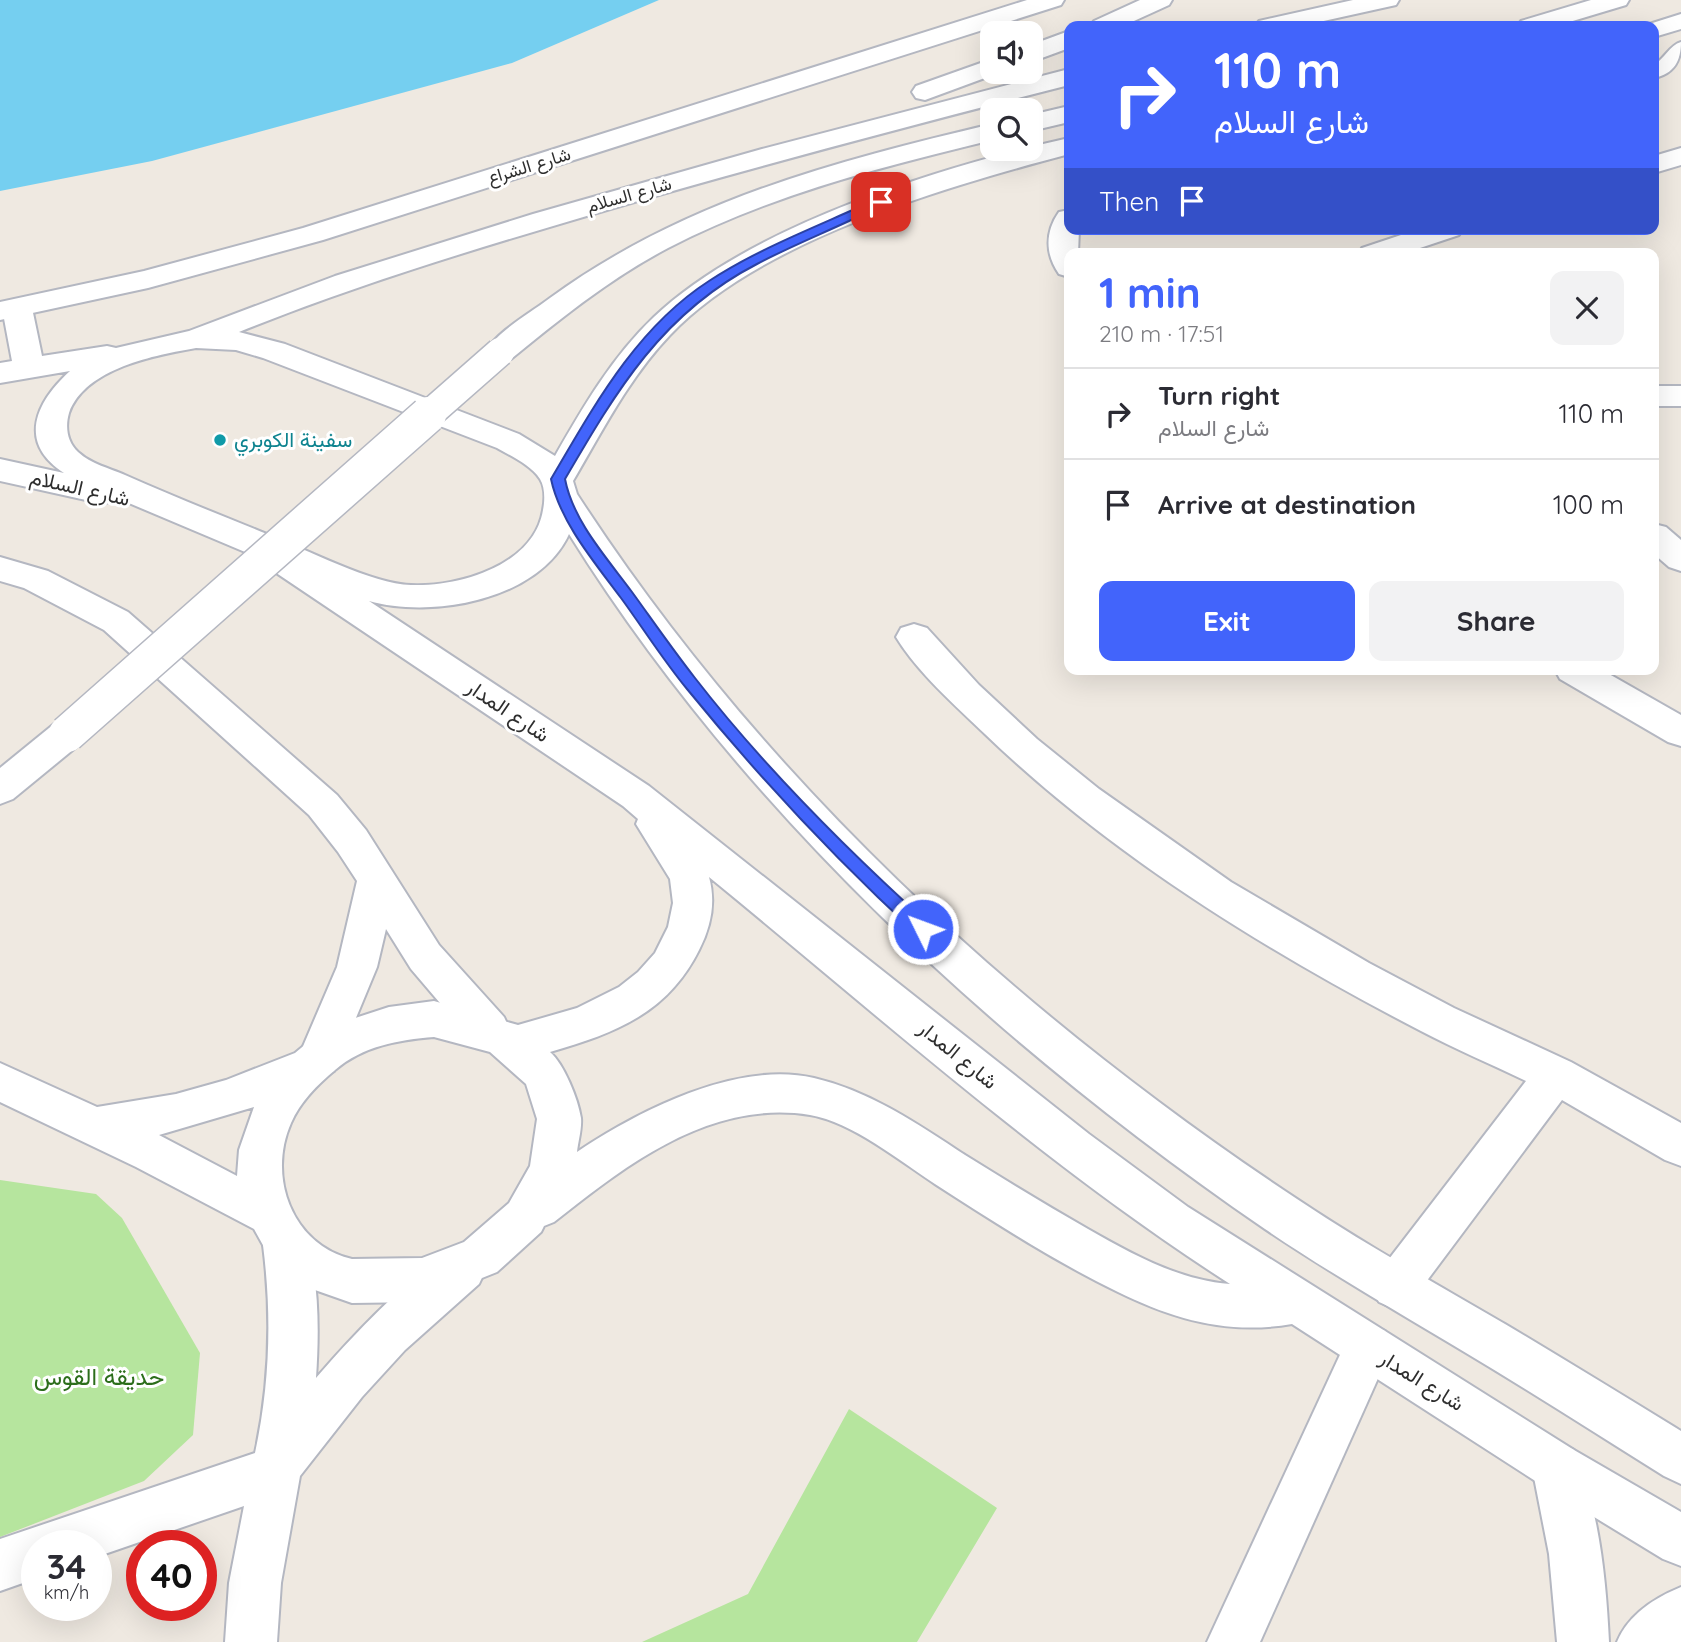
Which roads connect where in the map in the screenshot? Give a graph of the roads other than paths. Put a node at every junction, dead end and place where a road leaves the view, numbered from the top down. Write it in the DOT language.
graph roads {
  1 [pos="1052,0"];
  2 [pos="1160,0"];
  3 [pos="1387,0"];
  4 [pos="1617,0"];
  5 [pos="1277,16"];
  6 [pos="1114,21"];
  7 [pos="1547,21"];
  8 [pos="1681,21"];
  9 [pos="1659,28"];
  10 [pos="1064,41"];
  11 [pos="1681,47"];
  12 [pos="1043,49"];
  13 [pos="1659,69"];
  14 [pos="980,72"];
  15 [pos="1064,78"];
  16 [pos="1064,115"];
  17 [pos="1043,120"];
  18 [pos="980,135"];
  19 [pos="794,147"];
  20 [pos="1064,147"];
  21 [pos="1681,156"];
  22 [pos="1659,163"];
  23 [pos="1064,228"];
  24 [pos="1431,235"];
  25 [pos="1390,248"];
  26 [pos="1064,254"];
  27 [pos="9,310"];
  28 [pos="197,338"];
  29 [pos="134,351"];
  30 [pos="14,370"];
  31 [pos="1659,396"];
  32 [pos="1681,396"];
  33 [pos="0,470"];
  34 [pos="560,488"];
  35 [pos="161,506"];
  36 [pos="1659,539"];
  37 [pos="255,542"];
  38 [pos="1681,559"];
  39 [pos="0,569"];
  40 [pos="914,637"];
  41 [pos="1582,675"];
  42 [pos="1681,732"];
  43 [pos="0,789"];
  44 [pos="636,796"];
  45 [pos="376,881"];
  46 [pos="502,1037"];
  47 [pos="314,1062"];
  48 [pos="1556,1075"];
  49 [pos="0,1082"];
  50 [pos="96,1126"];
  51 [pos="1681,1146"];
  52 [pos="528,1216"];
  53 [pos="276,1229"];
  54 [pos="468,1265"];
  55 [pos="1395,1287"];
  56 [pos="1295,1302"];
  57 [pos="1368,1347"];
  58 [pos="1681,1459"];
  59 [pos="1557,1468"];
  60 [pos="274,1471"];
  61 [pos="100,1530"];
  62 [pos="1681,1541"];
  63 [pos="21,1557"];
  64 [pos="0,1564"];
  65 [pos="1681,1613"];
  66 [pos="243,1631"];
  67 [pos="1233,1642"];
  68 [pos="1583,1642"];
  69 [pos="1643,1642"];
  1 -- 27 [label="street, شارع الشراع"];
  2 -- 6 [label="street"];
  3 -- 5 [label="street"];
  4 -- 7 [label="street"];
  8 -- 9 [label="street"];
  10 -- 12 [label="street"];
  11 -- 13 [label="lane"];
  14 -- 19 [label="street"];
  15 -- 19 [label="street, شارع السلام"];
  16 -- 17 [label="street"];
  18 -- 43 [label="street, bridge"];
  19 -- 28 [label="street, شارع السلام"];
  20 -- 34 [label="street"];
  21 -- 22 [label="street"];
  23 -- 26 [label="street"];
  24 -- 25 [label="street"];
  27 -- 30 [label="street"];
  28 -- 29 [label="street"];
  28 -- 34 [label="street"];
  29 -- 30 [label="street"];
  29 -- 35 [label="street"];
  31 -- 32 [label="street"];
  33 -- 35 [label="street, شارع السلام"];
  34 -- 37 [label="street"];
  34 -- 55 [label="street"];
  35 -- 37 [label="street"];
  36 -- 38 [label="street"];
  37 -- 44 [label="street, شارع المدار"];
  39 -- 45 [label="street"];
  40 -- 48 [label="street"];
  41 -- 42 [label="street"];
  44 -- 46 [label="street"];
  44 -- 56 [label="street, شارع المدار"];
  45 -- 46 [label="street"];
  45 -- 47 [label="street"];
  46 -- 47 [label="street"];
  46 -- 52 [label="street"];
  47 -- 50 [label="street"];
  47 -- 53 [label="street"];
  48 -- 51 [label="street"];
  48 -- 55 [label="street"];
  49 -- 50 [label="street"];
  50 -- 53 [label="street"];
  52 -- 54 [label="street"];
  52 -- 56 [label="street"];
  53 -- 54 [label="street"];
  53 -- 60 [label="street"];
  54 -- 60 [label="street"];
  55 -- 58 [label="street"];
  56 -- 57 [label="street, شارع المدار"];
  57 -- 59 [label="street, شارع المدار"];
  57 -- 67 [label="street"];
  59 -- 62 [label="street, شارع المدار"];
  59 -- 68 [label="street"];
  60 -- 61 [label="street"];
  60 -- 66 [label="street"];
  63 -- 64 [label="street"];
  65 -- 69 [label="street"];
}
